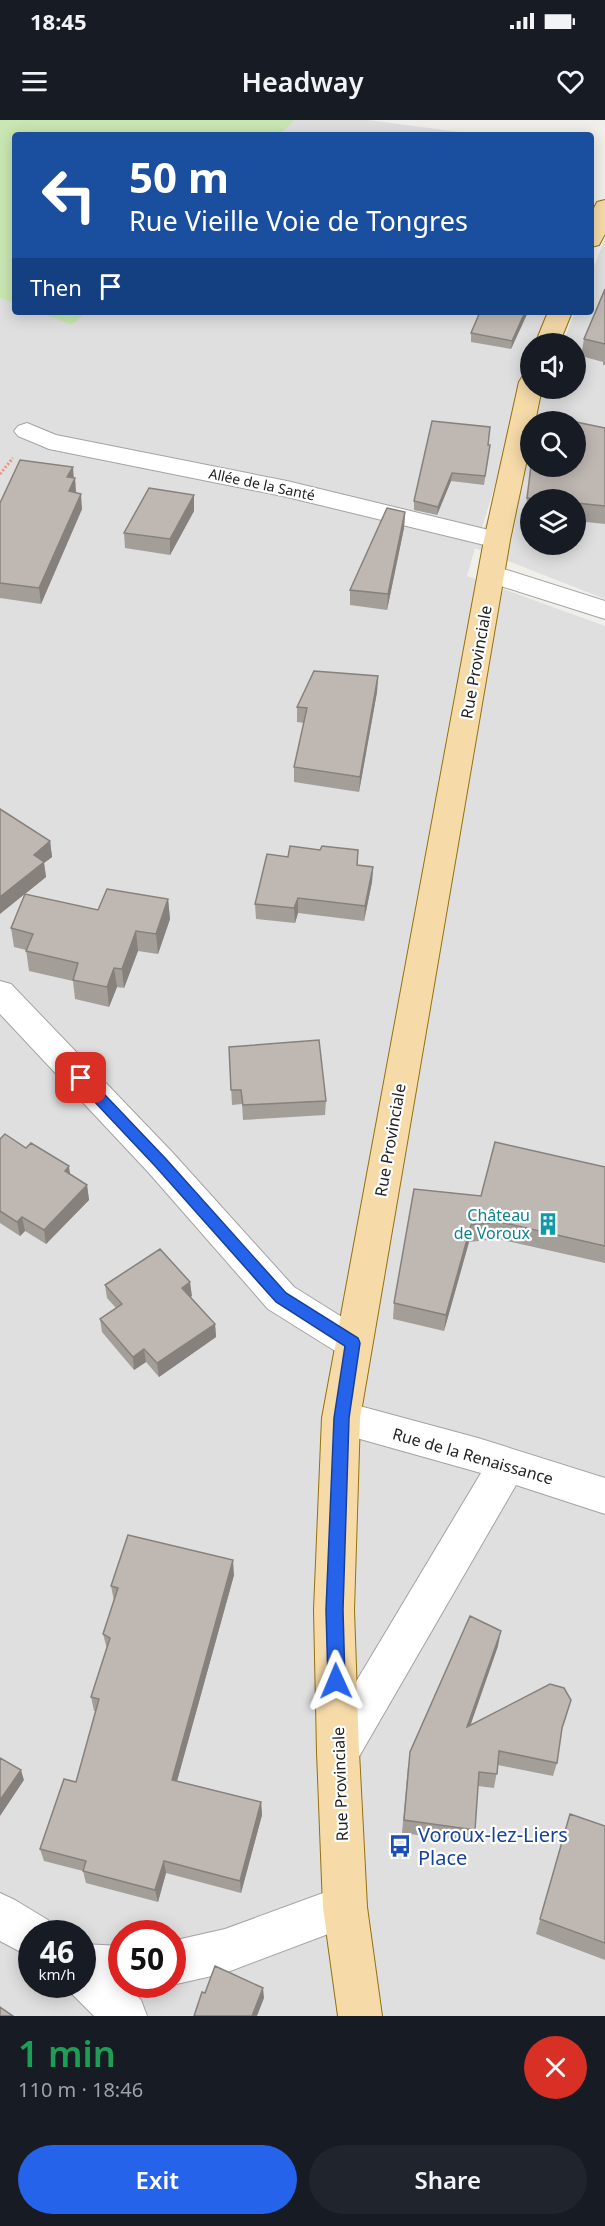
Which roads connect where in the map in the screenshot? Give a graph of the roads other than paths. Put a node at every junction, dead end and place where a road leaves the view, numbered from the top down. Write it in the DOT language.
graph roads {
  1 [pos="605,207"];
  2 [pos="594,233"];
  3 [pos="559,315"];
  4 [pos="551,333"];
  5 [pos="527,399"];
  6 [pos="27,431"];
  7 [pos="498,540"];
  8 [pos="492,574"];
  9 [pos="605,610"];
  10 [pos="0,993"];
  11 [pos="353,1343"];
  12 [pos="341,1418"];
  13 [pos="507,1465"];
  14 [pos="605,1496"];
  15 [pos="338,1752"];
  16 [pos="345,1907"];
  17 [pos="0,1915"];
  18 [pos="18,1927"];
  19 [pos="186,1960"];
  20 [pos="96,1986"];
  21 [pos="125,2016"];
  22 [pos="360,2016"];
  1 -- 2 [label="main road"];
  3 -- 4 [label="main road"];
  5 -- 7 [label="main road, Rue Provinciale"];
  6 -- 7 [label="street, Allée de la Santé"];
  7 -- 8 [label="main road, Rue Provinciale"];
  8 -- 9 [label="street"];
  8 -- 11 [label="main road, Rue Provinciale"];
  10 -- 11 [label="street"];
  11 -- 12 [label="main road, Rue Provinciale"];
  12 -- 13 [label="street, Rue de la Renaissance"];
  12 -- 15 [label="main road, Rue Provinciale"];
  13 -- 14 [label="street, Rue de la Renaissance"];
  13 -- 15 [label="street"];
  15 -- 16 [label="main road, Rue Provinciale"];
  16 -- 19 [label="street"];
  16 -- 22 [label="main road, Rue Provinciale"];
  17 -- 18 [label="street"];
  20 -- 21 [label="street"];
}
